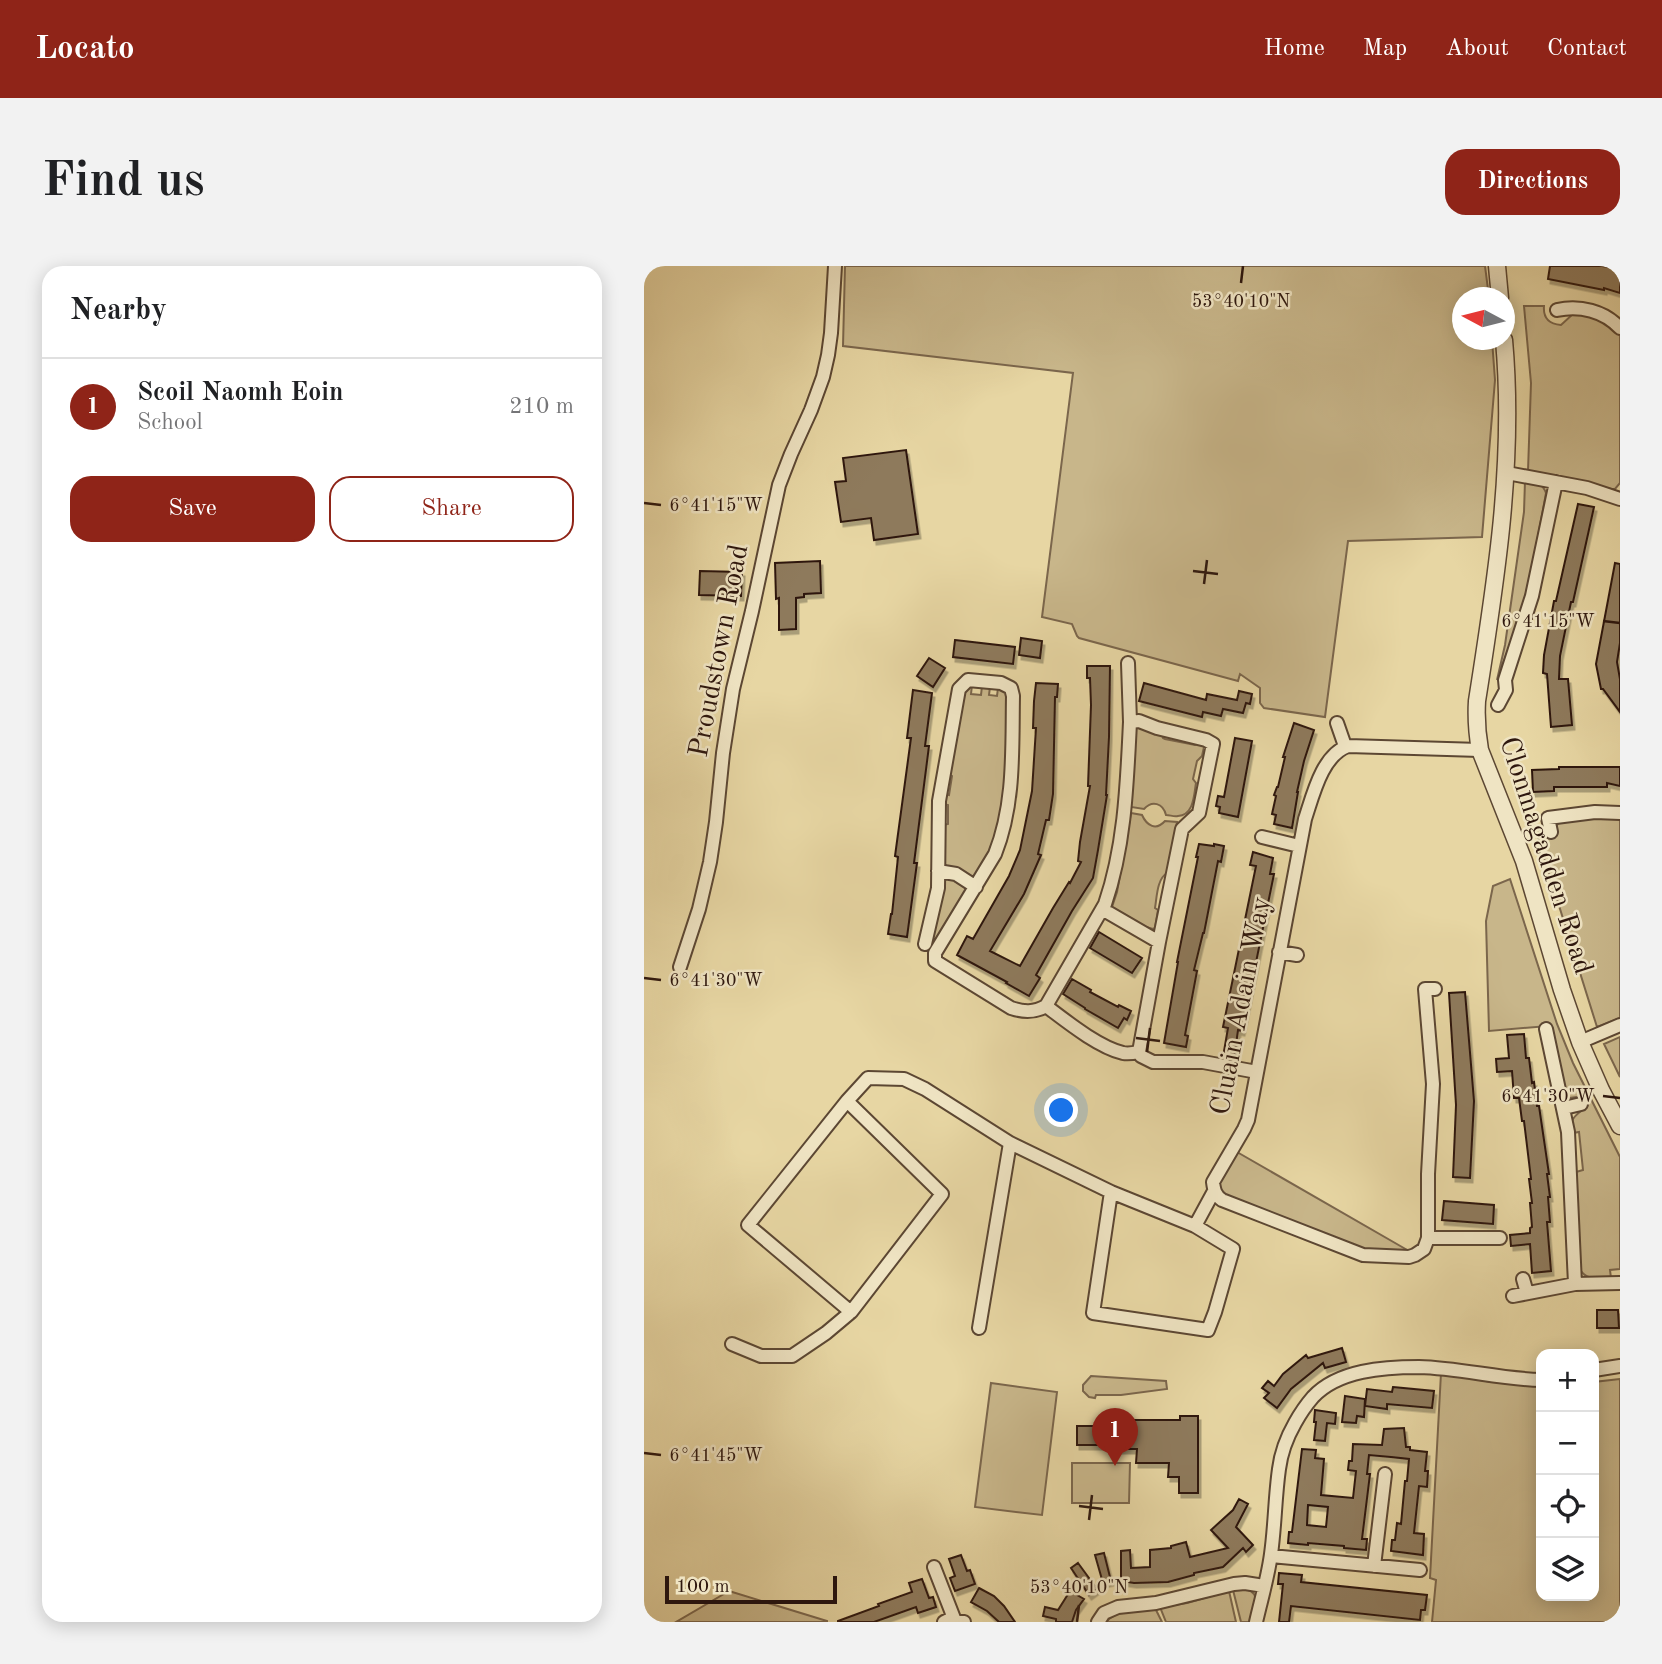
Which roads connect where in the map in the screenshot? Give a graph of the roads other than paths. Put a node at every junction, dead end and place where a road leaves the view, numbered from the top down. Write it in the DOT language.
graph roads {
  1 [pos="835,266"];
  2 [pos="1497,266"];
  3 [pos="1499,287"];
  4 [pos="1557,310"];
  5 [pos="1620,328"];
  6 [pos="1505,350"];
  7 [pos="1507,473"];
  8 [pos="1556,482"];
  9 [pos="1620,499"];
  10 [pos="1128,663"];
  11 [pos="1497,705"];
  12 [pos="1130,722"];
  13 [pos="1338,723"];
  14 [pos="1345,747"];
  15 [pos="1480,750"];
  16 [pos="1620,813"];
  17 [pos="1551,832"];
  18 [pos="1262,837"];
  19 [pos="1299,846"];
  20 [pos="938,871"];
  21 [pos="976,887"];
  22 [pos="1109,913"];
  23 [pos="1159,942"];
  24 [pos="925,944"];
  25 [pos="1279,952"];
  26 [pos="1297,956"];
  27 [pos="680,967"];
  28 [pos="1435,989"];
  29 [pos="1046,1006"];
  30 [pos="1620,1025"];
  31 [pos="1546,1029"];
  32 [pos="1580,1042"];
  33 [pos="1139,1052"];
  34 [pos="1257,1072"];
  35 [pos="847,1101"];
  36 [pos="1581,1104"];
  37 [pos="1564,1108"];
  38 [pos="1620,1126"];
  39 [pos="1010,1143"];
  40 [pos="1214,1191"];
  41 [pos="1111,1192"];
  42 [pos="1195,1226"];
  43 [pos="1500,1238"];
  44 [pos="1426,1244"];
  45 [pos="1522,1279"];
  46 [pos="1620,1283"];
  47 [pos="1575,1284"];
  48 [pos="1527,1293"];
  49 [pos="1513,1296"];
  50 [pos="851,1312"];
  51 [pos="979,1328"];
  52 [pos="732,1344"];
  53 [pos="1620,1366"];
  54 [pos="1599,1369"];
  55 [pos="1536,1380"];
  56 [pos="1385,1474"];
  57 [pos="1271,1556"];
  58 [pos="1374,1566"];
  59 [pos="934,1567"];
  60 [pos="1420,1570"];
  61 [pos="1265,1586"];
  62 [pos="954,1622"];
  63 [pos="1098,1622"];
  64 [pos="1256,1622"];
  1 -- 27 [label="street, Proudstown Road"];
  2 -- 3 [label="street"];
  4 -- 5 [label="street"];
  6 -- 7 [label="street, Clonmagadden Road"];
  7 -- 8 [label="street"];
  7 -- 15 [label="street, Clonmagadden Road"];
  8 -- 9 [label="street"];
  8 -- 11 [label="street"];
  10 -- 12 [label="street"];
  12 -- 23 [label="street"];
  12 -- 29 [label="street"];
  13 -- 14 [label="street"];
  14 -- 15 [label="street"];
  14 -- 19 [label="street, Cluain Adain Way"];
  15 -- 32 [label="street, Clonmagadden Road"];
  16 -- 17 [label="street"];
  18 -- 19 [label="street"];
  19 -- 25 [label="street, Cluain Adain Way"];
  20 -- 21 [label="street"];
  20 -- 21 [label="street"];
  20 -- 24 [label="street"];
  21 -- 29 [label="street"];
  22 -- 23 [label="street"];
  23 -- 33 [label="street"];
  25 -- 26 [label="street"];
  25 -- 34 [label="street, Cluain Adain Way"];
  28 -- 44 [label="street"];
  29 -- 33 [label="street"];
  30 -- 32 [label="street"];
  31 -- 37 [label="street"];
  32 -- 38 [label="street, Clonmagadden Road"];
  33 -- 34 [label="street"];
  34 -- 40 [label="street, Cluain Adain Way"];
  35 -- 39 [label="street"];
  35 -- 50 [label="street"];
  35 -- 50 [label="street"];
  36 -- 37 [label="street"];
  37 -- 47 [label="street"];
  39 -- 41 [label="street"];
  39 -- 51 [label="street"];
  40 -- 42 [label="street, Cluain Adain Way"];
  40 -- 44 [label="street"];
  41 -- 42 [label="street"];
  41 -- 42 [label="street"];
  43 -- 44 [label="street"];
  45 -- 48 [label="street"];
  46 -- 47 [label="street"];
  47 -- 48 [label="street"];
  48 -- 49 [label="street"];
  50 -- 52 [label="street"];
  53 -- 54 [label="street"];
  55 -- 57 [label="street"];
  56 -- 58 [label="street"];
  57 -- 58 [label="street"];
  57 -- 61 [label="street"];
  58 -- 60 [label="street"];
  59 -- 62 [label="street"];
  61 -- 63 [label="street"];
  61 -- 64 [label="street"];
}
